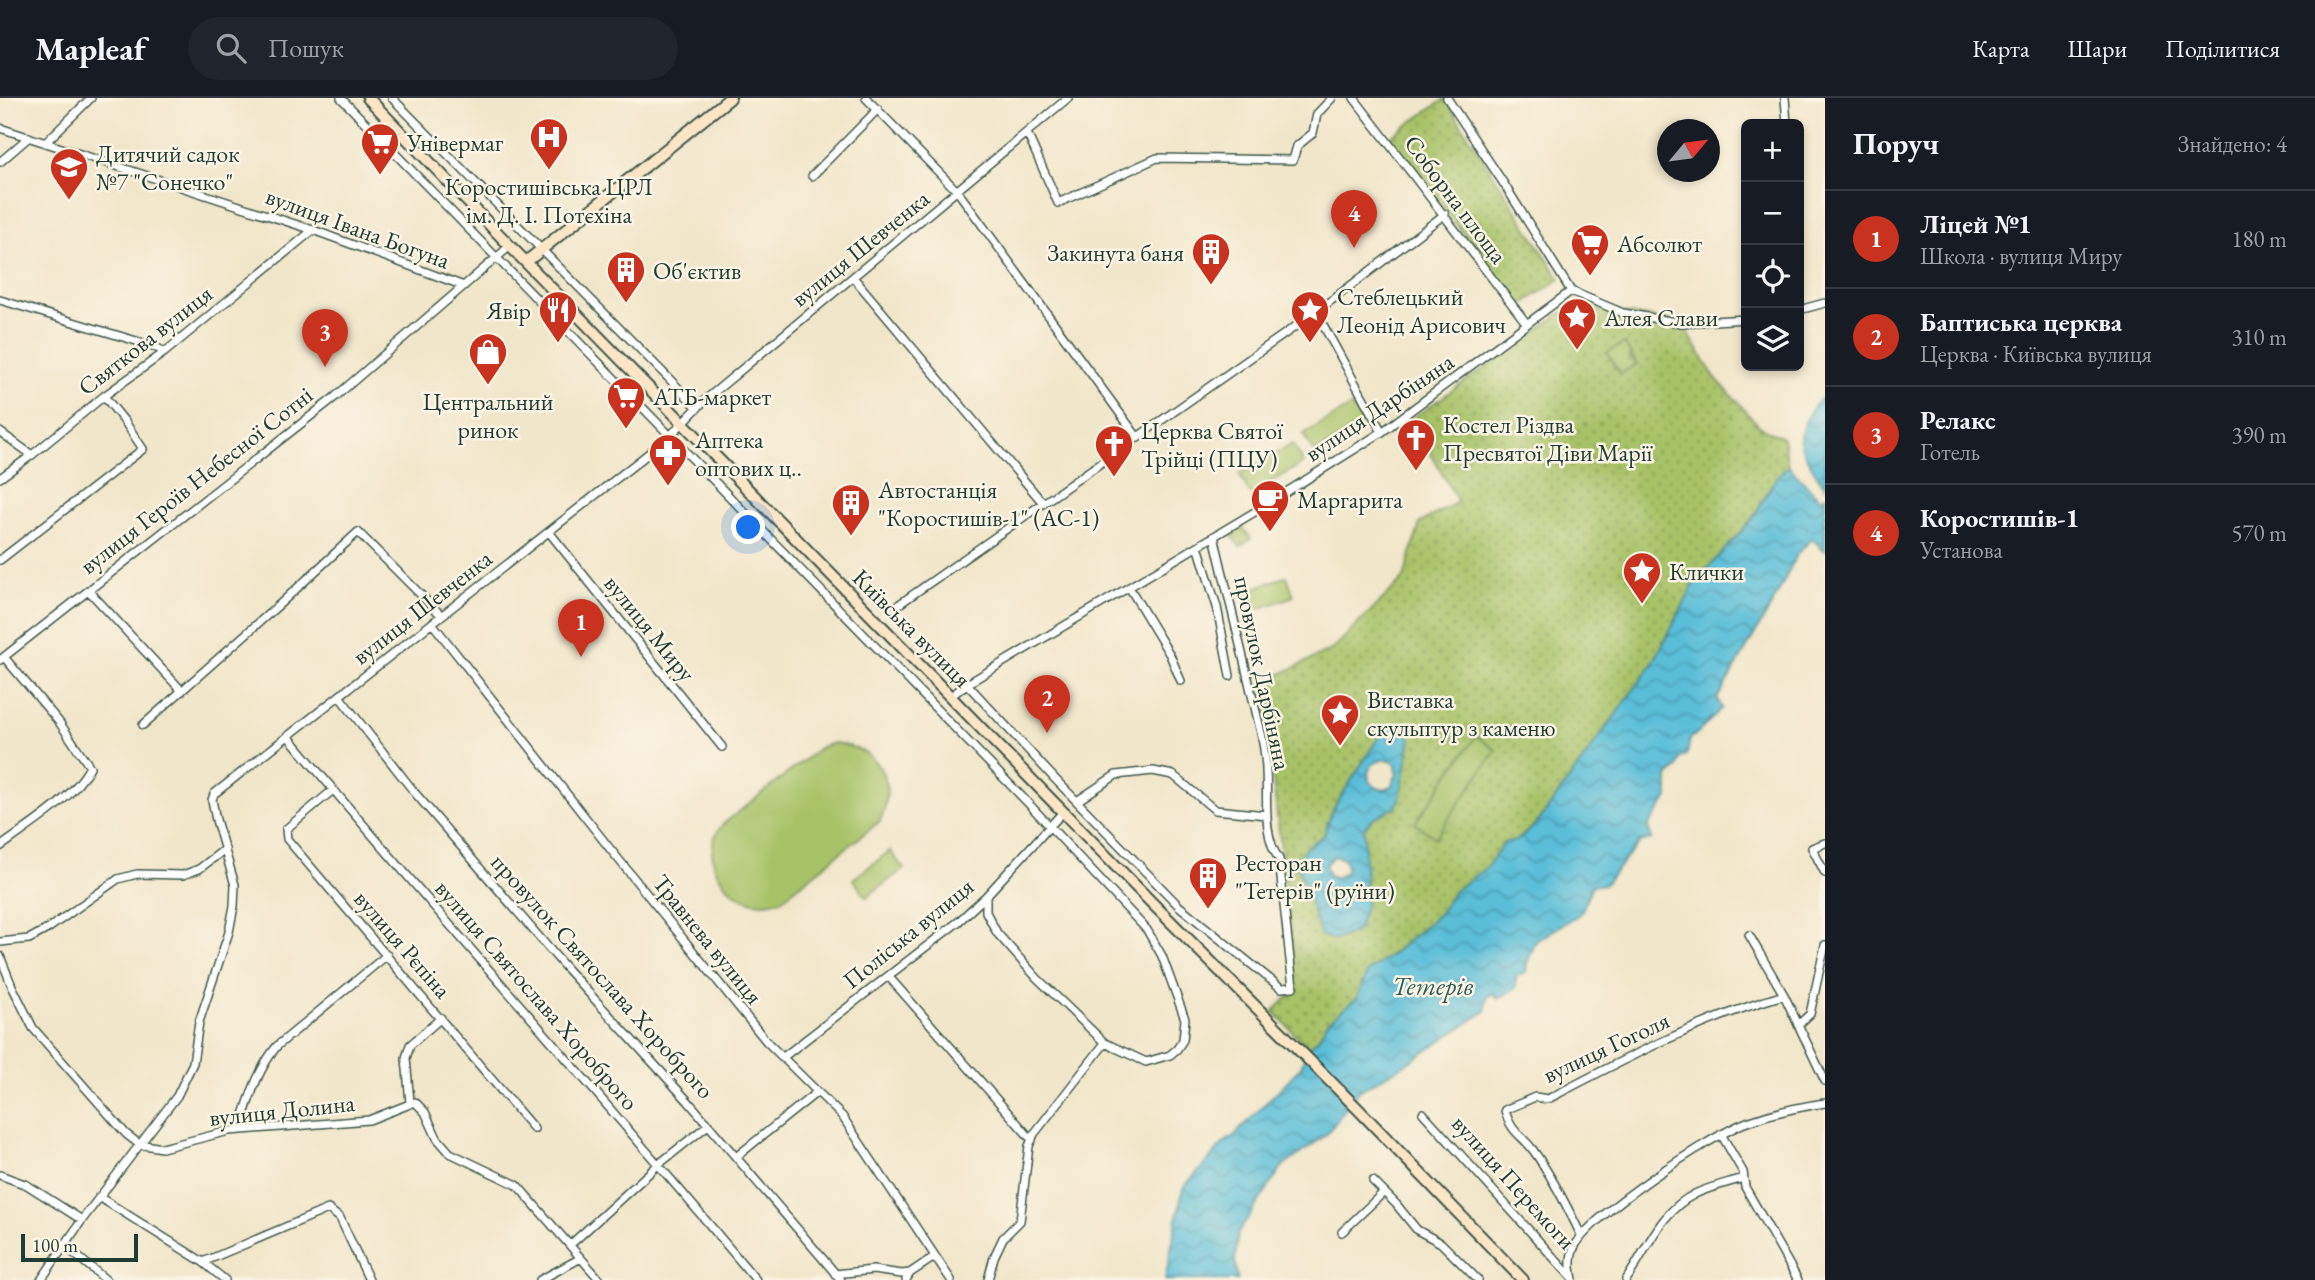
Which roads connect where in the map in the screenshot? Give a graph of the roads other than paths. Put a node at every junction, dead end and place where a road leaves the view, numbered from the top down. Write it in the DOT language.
graph roads {
  1 [pos="91,98"];
  2 [pos="341,98"];
  3 [pos="369,98"];
  4 [pos="392,98"];
  5 [pos="730,98"];
  6 [pos="866,98"];
  7 [pos="1068,98"];
  8 [pos="1332,98"];
  9 [pos="1354,98"];
  10 [pos="1447,98"];
  11 [pos="1785,98"];
  12 [pos="878,109"];
  13 [pos="1787,119"];
  14 [pos="0,128"];
  15 [pos="1027,133"];
  16 [pos="29,137"];
  17 [pos="45,143"];
  18 [pos="0,162"];
  19 [pos="812,176"];
  20 [pos="958,192"];
  21 [pos="1444,215"];
  22 [pos="313,230"];
  23 [pos="510,246"];
  24 [pos="541,250"];
  25 [pos="496,258"];
  26 [pos="526,262"];
  27 [pos="853,277"];
  28 [pos="464,286"];
  29 [pos="1571,292"];
  30 [pos="0,300"];
  31 [pos="1825,303"];
  32 [pos="1804,309"];
  33 [pos="1316,312"];
  34 [pos="1741,319"];
  35 [pos="1527,324"];
  36 [pos="165,352"];
  37 [pos="104,396"];
  38 [pos="698,408"];
  39 [pos="683,423"];
  40 [pos="0,432"];
  41 [pos="1382,432"];
  42 [pos="669,437"];
  43 [pos="1138,439"];
  44 [pos="32,455"];
  45 [pos="0,478"];
  46 [pos="1042,503"];
  47 [pos="549,532"];
  48 [pos="1214,536"];
  49 [pos="1198,546"];
  50 [pos="0,560"];
  51 [pos="1129,587"];
  52 [pos="89,591"];
  53 [pos="898,605"];
  54 [pos="441,615"];
  55 [pos="432,623"];
  56 [pos="2,659"];
  57 [pos="1230,676"];
  58 [pos="1181,681"];
  59 [pos="967,684"];
  60 [pos="182,691"];
  61 [pos="339,696"];
  62 [pos="951,696"];
  63 [pos="143,725"];
  64 [pos="288,736"];
  65 [pos="722,747"];
  66 [pos="333,790"];
  67 [pos="1077,801"];
  68 [pos="1063,811"];
  69 [pos="1267,815"];
  70 [pos="1050,827"];
  71 [pos="1825,843"];
  72 [pos="0,847"];
  73 [pos="225,849"];
  74 [pos="1825,873"];
  75 [pos="986,896"];
  76 [pos="1749,935"];
  77 [pos="0,942"];
  78 [pos="1825,945"];
  79 [pos="387,955"];
  80 [pos="0,956"];
  81 [pos="889,977"];
  82 [pos="1784,995"];
  83 [pos="441,1018"];
  84 [pos="1798,1025"];
  85 [pos="1105,1043"];
  86 [pos="782,1058"];
  87 [pos="1825,1081"];
  88 [pos="817,1092"];
  89 [pos="1825,1103"];
  90 [pos="410,1104"];
  91 [pos="1423,1113"];
  92 [pos="708,1125"];
  93 [pos="534,1129"];
  94 [pos="239,1130"];
  95 [pos="1721,1134"];
  96 [pos="1031,1140"];
  97 [pos="139,1144"];
  98 [pos="736,1157"];
  99 [pos="659,1164"];
  100 [pos="0,1175"];
  101 [pos="1743,1178"];
  102 [pos="1373,1181"];
  103 [pos="1384,1192"];
  104 [pos="99,1197"];
  105 [pos="82,1220"];
  106 [pos="1342,1232"];
  107 [pos="1581,1236"];
  108 [pos="570,1245"];
  109 [pos="65,1246"];
  110 [pos="934,1257"];
  111 [pos="581,1258"];
  112 [pos="203,1262"];
  113 [pos="838,1277"];
  114 [pos="908,1277"];
  115 [pos="41,1280"];
  116 [pos="106,1280"];
  117 [pos="225,1280"];
  118 [pos="369,1280"];
  119 [pos="540,1280"];
  120 [pos="600,1280"];
  121 [pos="756,1280"];
  122 [pos="951,1280"];
  123 [pos="988,1280"];
  124 [pos="1478,1280"];
  125 [pos="1523,1280"];
  126 [pos="1573,1280"];
  127 [pos="1626,1280"];
  128 [pos="1798,1280"];
  1 -- 17 [label="street"];
  2 -- 25 [label="street, Київська вулиця"];
  3 -- 23 [label="main road, Київська вулиця"];
  4 -- 24 [label="street"];
  5 -- 24 [label="main road"];
  6 -- 12 [label="street"];
  7 -- 15 [label="street, вулиця Шевченка"];
  8 -- 15 [label="street"];
  9 -- 21 [label="street, Соборна площа"];
  10 -- 29 [label="street, Соборна площа"];
  11 -- 13 [label="street"];
  12 -- 19 [label="street"];
  12 -- 20 [label="street"];
  14 -- 16 [label="street, вулиця Івана Богуна"];
  15 -- 20 [label="street, вулиця Шевченка"];
  16 -- 17 [label="street, вулиця Івана Богуна"];
  16 -- 18 [label="street"];
  17 -- 22 [label="street, вулиця Івана Богуна"];
  20 -- 27 [label="street, вулиця Шевченка"];
  20 -- 43 [label="street"];
  21 -- 33 [label="street"];
  21 -- 35 [label="street, Соборна площа"];
  22 -- 28 [label="street, вулиця Івана Богуна"];
  22 -- 36 [label="street, Святкова вулиця"];
  23 -- 25 [label="street, вулиця Героїв Небесної Сотні"];
  23 -- 26 [label="main road, Київська вулиця"];
  24 -- 26 [label="main road"];
  24 -- 38 [label="street"];
  25 -- 28 [label="street, вулиця Героїв Небесної Сотні"];
  25 -- 42 [label="street, Київська вулиця"];
  26 -- 39 [label="main road, Київська вулиця"];
  27 -- 38 [label="street, вулиця Шевченка"];
  27 -- 46 [label="street"];
  28 -- 52 [label="street, вулиця Героїв Небесної Сотні"];
  29 -- 34 [label="street"];
  29 -- 35 [label="street, вулиця Дарбіняна"];
  30 -- 36 [label="street"];
  31 -- 32 [label="street"];
  33 -- 41 [label="street"];
  33 -- 43 [label="street"];
  35 -- 41 [label="street, вулиця Дарбіняна"];
  36 -- 37 [label="street, Святкова вулиця"];
  37 -- 44 [label="street, Святкова вулиця"];
  37 -- 50 [label="street"];
  38 -- 39 [label="street, вулиця Шевченка"];
  39 -- 42 [label="street, вулиця Шевченка"];
  39 -- 62 [label="main road, Київська вулиця"];
  40 -- 44 [label="street"];
  41 -- 48 [label="street, вулиця Дарбіняна"];
  42 -- 47 [label="street, вулиця Шевченка"];
  42 -- 70 [label="street, Київська вулиця"];
  43 -- 46 [label="street"];
  44 -- 45 [label="street, Святкова вулиця"];
  46 -- 53 [label="street"];
  47 -- 54 [label="street, вулиця Шевченка"];
  47 -- 65 [label="street, вулиця Миру"];
  48 -- 49 [label="street, вулиця Дарбіняна"];
  48 -- 69 [label="street, провулок Дарбіняна"];
  49 -- 51 [label="street, вулиця Дарбіняна"];
  49 -- 57 [label="street"];
  51 -- 58 [label="street"];
  51 -- 59 [label="street, вулиця Дарбіняна"];
  52 -- 56 [label="street, вулиця Героїв Небесної Сотні"];
  52 -- 60 [label="street"];
  54 -- 55 [label="street, вулиця Шевченка"];
  54 -- 60 [label="street"];
  55 -- 61 [label="street, вулиця Шевченка"];
  55 -- 86 [label="street, Травнева вулиця"];
  56 -- 72 [label="street"];
  59 -- 62 [label="street, вулиця Дарбіняна"];
  59 -- 67 [label="street, Київська вулиця"];
  60 -- 63 [label="street"];
  61 -- 64 [label="street, вулиця Шевченка"];
  61 -- 92 [label="street, провулок Святослава Хороброго"];
  62 -- 68 [label="main road, Київська вулиця"];
  64 -- 66 [label="street, вулиця Святослава Хороброго"];
  64 -- 73 [label="street, вулиця Шевченка"];
  66 -- 79 [label="street, вулиця Рєпіна"];
  66 -- 99 [label="street, вулиця Святослава Хороброго"];
  67 -- 69 [label="street"];
  67 -- 69 [label="street, провулок Дарбіняна"];
  68 -- 70 [label="street, Поліська вулиця"];
  68 -- 125 [label="main road, Київська вулиця"];
  70 -- 75 [label="street, Поліська вулиця"];
  70 -- 85 [label="street, Київська вулиця"];
  71 -- 74 [label="street"];
  73 -- 77 [label="street"];
  73 -- 97 [label="street, вулиця Шевченка"];
  75 -- 81 [label="street, Поліська вулиця"];
  75 -- 85 [label="street, Київська вулиця"];
  76 -- 82 [label="street"];
  78 -- 84 [label="street"];
  79 -- 83 [label="street, вулиця Рєпіна"];
  79 -- 94 [label="street"];
  80 -- 97 [label="street"];
  81 -- 86 [label="street, Поліська вулиця"];
  81 -- 96 [label="street"];
  82 -- 84 [label="street"];
  82 -- 107 [label="street, вулиця Гоголя"];
  83 -- 90 [label="street"];
  83 -- 93 [label="street, вулиця Рєпіна"];
  84 -- 87 [label="street"];
  85 -- 96 [label="street"];
  86 -- 88 [label="street, Травнева вулиця"];
  88 -- 98 [label="street"];
  88 -- 110 [label="street, Травнева вулиця"];
  89 -- 95 [label="street"];
  90 -- 94 [label="street, вулиця Долина"];
  90 -- 108 [label="street"];
  91 -- 126 [label="street, вулиця Перемоги"];
  92 -- 98 [label="street, провулок Святослава Хороброго"];
  92 -- 99 [label="street"];
  94 -- 97 [label="street, вулиця Долина"];
  95 -- 101 [label="street"];
  95 -- 107 [label="street"];
  96 -- 123 [label="street"];
  97 -- 104 [label="street, вулиця Шевченка"];
  98 -- 113 [label="street, провулок Святослава Хороброго"];
  99 -- 108 [label="street"];
  99 -- 121 [label="street, вулиця Святослава Хороброго"];
  100 -- 105 [label="street"];
  101 -- 127 [label="street"];
  101 -- 128 [label="street"];
  102 -- 103 [label="street"];
  103 -- 106 [label="street"];
  103 -- 124 [label="street"];
  104 -- 105 [label="street, вулиця Шевченка"];
  104 -- 112 [label="street"];
  105 -- 109 [label="street, вулиця Шевченка"];
  107 -- 126 [label="street"];
  108 -- 111 [label="street"];
  109 -- 115 [label="street, вулиця Шевченка"];
  109 -- 116 [label="street"];
  110 -- 114 [label="street"];
  110 -- 122 [label="street, Травнева вулиця"];
  111 -- 119 [label="street"];
  111 -- 120 [label="street"];
  112 -- 117 [label="street"];
  112 -- 118 [label="street"];
  113 -- 114 [label="street"];
}
